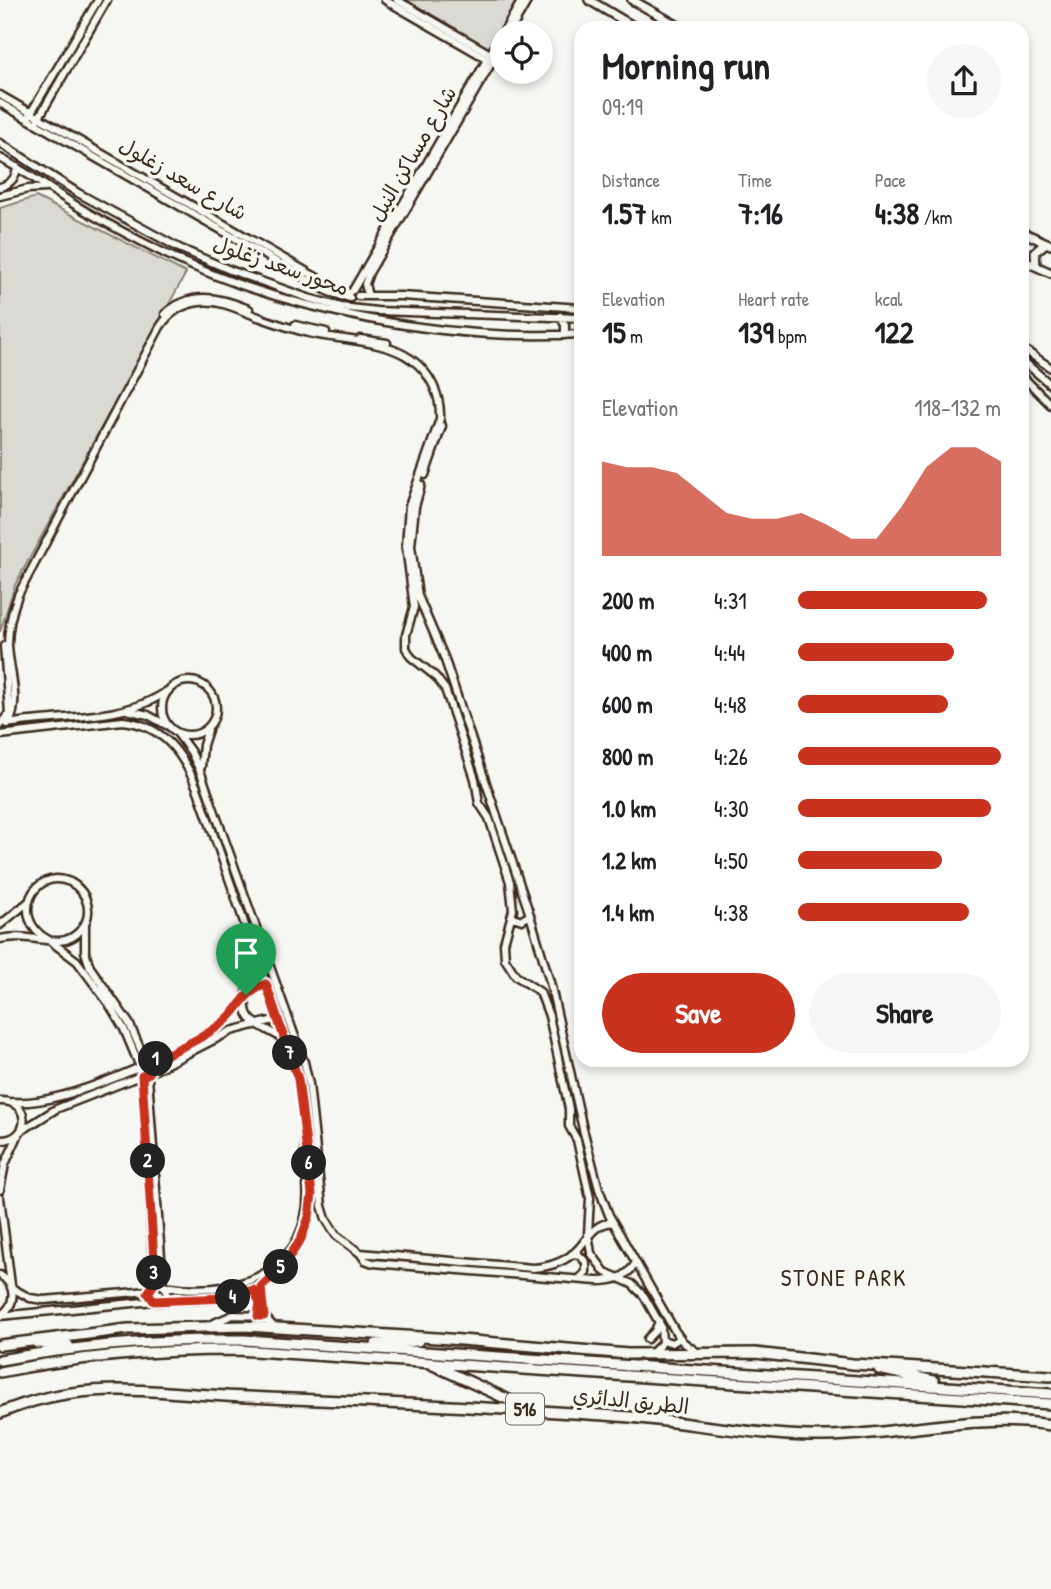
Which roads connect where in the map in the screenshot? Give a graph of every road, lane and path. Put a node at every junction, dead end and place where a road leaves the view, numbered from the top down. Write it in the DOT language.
graph roads {
  1 [pos="98,0"];
  2 [pos="107,0"];
  3 [pos="385,0"];
  4 [pos="397,0"];
  5 [pos="522,0"];
  6 [pos="528,0"];
  7 [pos="589,0"];
  8 [pos="632,0"];
  9 [pos="510,21"];
  10 [pos="516,21"];
  11 [pos="624,21"];
  12 [pos="670,21"];
  13 [pos="490,57"];
  14 [pos="490,57"];
  15 [pos="490,61"];
  16 [pos="490,62"];
  17 [pos="0,95"];
  18 [pos="0,103"];
  19 [pos="29,116"];
  20 [pos="37,121"];
  21 [pos="0,143"];
  22 [pos="0,158"];
  23 [pos="17,167"];
  24 [pos="8,185"];
  25 [pos="0,187"];
  26 [pos="49,188"];
  27 [pos="12,192"];
  28 [pos="0,196"];
  29 [pos="139,227"];
  30 [pos="1029,235"];
  31 [pos="136,238"];
  32 [pos="1049,244"];
  33 [pos="1029,263"];
  34 [pos="1036,266"];
  35 [pos="1051,273"];
  36 [pos="353,294"];
  37 [pos="368,296"];
  38 [pos="463,301"];
  39 [pos="476,302"];
  40 [pos="574,309"];
  41 [pos="436,313"];
  42 [pos="465,314"];
  43 [pos="482,315"];
  44 [pos="560,316"];
  45 [pos="574,317"];
  46 [pos="435,328"];
  47 [pos="574,334"];
  48 [pos="565,335"];
  49 [pos="1029,353"];
  50 [pos="1029,366"];
  51 [pos="1051,368"];
  52 [pos="1029,383"];
  53 [pos="1051,385"];
  54 [pos="1051,405"];
  55 [pos="424,612"];
  56 [pos="413,615"];
  57 [pos="6,647"];
  58 [pos="449,672"];
  59 [pos="435,676"];
  60 [pos="167,691"];
  61 [pos="15,708"];
  62 [pos="125,710"];
  63 [pos="32,721"];
  64 [pos="9,723"];
  65 [pos="0,725"];
  66 [pos="167,726"];
  67 [pos="211,726"];
  68 [pos="177,733"];
  69 [pos="0,735"];
  70 [pos="201,773"];
  71 [pos="28,901"];
  72 [pos="530,915"];
  73 [pos="513,917"];
  74 [pos="85,924"];
  75 [pos="0,925"];
  76 [pos="0,939"];
  77 [pos="48,939"];
  78 [pos="254,951"];
  79 [pos="550,982"];
  80 [pos="266,984"];
  81 [pos="537,989"];
  82 [pos="246,995"];
  83 [pos="278,1019"];
  84 [pos="260,1024"];
  85 [pos="286,1041"];
  86 [pos="144,1065"];
  87 [pos="145,1074"];
  88 [pos="0,1099"];
  89 [pos="11,1102"];
  90 [pos="20,1132"];
  91 [pos="0,1140"];
  92 [pos="306,1151"];
  93 [pos="0,1190"];
  94 [pos="0,1198"];
  95 [pos="1,1213"];
  96 [pos="599,1213"];
  97 [pos="613,1222"];
  98 [pos="588,1234"];
  99 [pos="360,1252"];
  100 [pos="572,1254"];
  101 [pos="636,1263"];
  102 [pos="0,1275"];
  103 [pos="645,1277"];
  104 [pos="620,1278"];
  105 [pos="579,1279"];
  106 [pos="632,1284"];
  107 [pos="163,1285"];
  108 [pos="11,1286"];
  109 [pos="261,1287"];
  110 [pos="151,1288"];
  111 [pos="253,1290"];
  112 [pos="154,1301"];
  113 [pos="162,1301"];
  114 [pos="0,1316"];
  115 [pos="261,1316"];
  116 [pos="659,1321"];
  117 [pos="209,1325"];
  118 [pos="276,1328"];
  119 [pos="437,1338"];
  120 [pos="680,1338"];
  121 [pos="647,1339"];
  122 [pos="663,1340"];
  123 [pos="16,1342"];
  124 [pos="0,1345"];
  125 [pos="94,1346"];
  126 [pos="358,1347"];
  127 [pos="652,1353"];
  128 [pos="701,1354"];
  129 [pos="0,1360"];
  130 [pos="425,1362"];
  131 [pos="853,1364"];
  132 [pos="2,1372"];
  133 [pos="1051,1376"];
  134 [pos="963,1388"];
  135 [pos="1051,1394"];
  136 [pos="1051,1404"];
  137 [pos="532,1410"];
  138 [pos="0,1413"];
  139 [pos="1051,1425"];
  1 -- 19 [label="street"];
  2 -- 20 [label="street"];
  3 -- 13 [label="street"];
  4 -- 14 [label="street"];
  5 -- 9 [label="street, شارع مساكن النيل"];
  6 -- 10 [label="street"];
  7 -- 11 [label="main road"];
  8 -- 12 [label="main road"];
  15 -- 36 [label="street, شارع مساكن النيل"];
  16 -- 37 [label="street, شارع مساكن النيل"];
  17 -- 19 [label="street, شارع سعد زغلول"];
  18 -- 19 [label="street, شارع سعد زغلول"];
  19 -- 20 [label="street, شارع سعد زغلول"];
  20 -- 36 [label="street, شارع سعد زغلول"];
  21 -- 29 [label="street, محور سعد زغلول"];
  22 -- 23 [label="street, محور سعد زغلول"];
  23 -- 24 [label="street"];
  23 -- 26 [label="street, محور سعد زغلول"];
  24 -- 25 [label="street"];
  24 -- 27 [label="street"];
  26 -- 27 [label="street"];
  26 -- 31 [label="street, محور سعد زغلول"];
  27 -- 28 [label="street"];
  29 -- 31 [label="street"];
  29 -- 41 [label="street, محور سعد زغلول"];
  30 -- 32 [label="main road"];
  31 -- 46 [label="street, محور سعد زغلول"];
  32 -- 34 [label="main road"];
  33 -- 34 [label="main road"];
  34 -- 35 [label="main road"];
  36 -- 37 [label="street"];
  37 -- 38 [label="street"];
  38 -- 39 [label="street"];
  38 -- 42 [label="street"];
  39 -- 40 [label="street"];
  39 -- 43 [label="street"];
  41 -- 42 [label="street, محور سعد زغلول"];
  41 -- 46 [label="street"];
  42 -- 43 [label="street, محور سعد زغلول"];
  43 -- 44 [label="street, محور سعد زغلول"];
  44 -- 45 [label="street, محور سعد زغلول"];
  44 -- 48 [label="street"];
  46 -- 48 [label="street, محور سعد زغلول"];
  47 -- 48 [label="street, محور سعد زغلول"];
  49 -- 51 [label="street"];
  50 -- 53 [label="street"];
  52 -- 54 [label="street"];
  55 -- 56 [label="street"];
  55 -- 57 [label="street"];
  55 -- 58 [label="street"];
  56 -- 57 [label="street"];
  56 -- 59 [label="street"];
  57 -- 61 [label="street"];
  57 -- 65 [label="street"];
  58 -- 59 [label="street"];
  58 -- 72 [label="street"];
  59 -- 73 [label="street"];
  60 -- 62 [label="street"];
  60 -- 66 [label="street"];
  60 -- 67 [label="street"];
  61 -- 63 [label="street"];
  61 -- 64 [label="street"];
  62 -- 63 [label="street"];
  62 -- 66 [label="street"];
  63 -- 64 [label="street"];
  64 -- 65 [label="street"];
  66 -- 68 [label="street"];
  67 -- 68 [label="street"];
  67 -- 70 [label="street"];
  68 -- 70 [label="street"];
  69 -- 78 [label="street"];
  70 -- 99 [label="street"];
  71 -- 74 [label="street"];
  71 -- 75 [label="street"];
  71 -- 77 [label="street"];
  72 -- 73 [label="street"];
  72 -- 79 [label="street"];
  73 -- 81 [label="street"];
  74 -- 77 [label="street"];
  74 -- 86 [label="street"];
  76 -- 77 [label="street"];
  77 -- 86 [label="street"];
  78 -- 80 [label="street"];
  78 -- 82 [label="street"];
  79 -- 81 [label="street"];
  79 -- 96 [label="street"];
  80 -- 82 [label="street"];
  80 -- 83 [label="street"];
  81 -- 96 [label="street"];
  82 -- 84 [label="street"];
  82 -- 86 [label="street"];
  83 -- 84 [label="street"];
  83 -- 85 [label="street"];
  84 -- 85 [label="street"];
  84 -- 87 [label="street"];
  85 -- 92 [label="street"];
  86 -- 87 [label="street"];
  86 -- 89 [label="street"];
  87 -- 90 [label="street"];
  87 -- 107 [label="street"];
  87 -- 110 [label="street"];
  88 -- 89 [label="street"];
  89 -- 90 [label="street"];
  90 -- 91 [label="street"];
  90 -- 93 [label="street"];
  92 -- 107 [label="street"];
  92 -- 109 [label="street"];
  94 -- 95 [label="street"];
  95 -- 108 [label="street"];
  96 -- 97 [label="street"];
  96 -- 98 [label="street"];
  97 -- 98 [label="street"];
  97 -- 101 [label="street"];
  98 -- 100 [label="street"];
  98 -- 104 [label="street"];
  99 -- 100 [label="street"];
  99 -- 105 [label="street"];
  100 -- 105 [label="street"];
  101 -- 103 [label="street"];
  101 -- 104 [label="street"];
  102 -- 108 [label="street"];
  103 -- 106 [label="street"];
  103 -- 120 [label="street"];
  104 -- 105 [label="street"];
  104 -- 106 [label="street"];
  106 -- 116 [label="street"];
  107 -- 110 [label="street"];
  107 -- 113 [label="street"];
  108 -- 110 [label="street"];
  108 -- 114 [label="street"];
  109 -- 111 [label="street"];
  109 -- 115 [label="street"];
  110 -- 112 [label="street"];
  111 -- 113 [label="street"];
  111 -- 115 [label="street"];
  112 -- 113 [label="street"];
  112 -- 114 [label="street"];
  115 -- 117 [label="street"];
  115 -- 118 [label="street"];
  116 -- 121 [label="street"];
  116 -- 122 [label="street"];
  117 -- 118 [label="highway"];
  117 -- 123 [label="highway"];
  118 -- 119 [label="highway"];
  119 -- 126 [label="highway"];
  119 -- 127 [label="highway"];
  120 -- 122 [label="street"];
  120 -- 128 [label="street"];
  122 -- 127 [label="street"];
  123 -- 124 [label="highway"];
  123 -- 125 [label="highway"];
  125 -- 126 [label="highway, الطريق الدائري"];
  125 -- 129 [label="highway, الطريق الدائري"];
  126 -- 134 [label="highway, الطريق الدائري"];
  127 -- 128 [label="highway"];
  128 -- 131 [label="highway"];
  130 -- 132 [label="highway, الطريق الدائري / 516"];
  130 -- 136 [label="highway, الطريق الدائري / 516"];
  130 -- 137 [label="highway"];
  131 -- 133 [label="highway"];
  131 -- 134 [label="highway"];
  134 -- 135 [label="highway, الطريق الدائري"];
  137 -- 138 [label="highway, الطريق الدائري / 516"];
  137 -- 139 [label="highway, الطريق الدائري / 516"];
}
